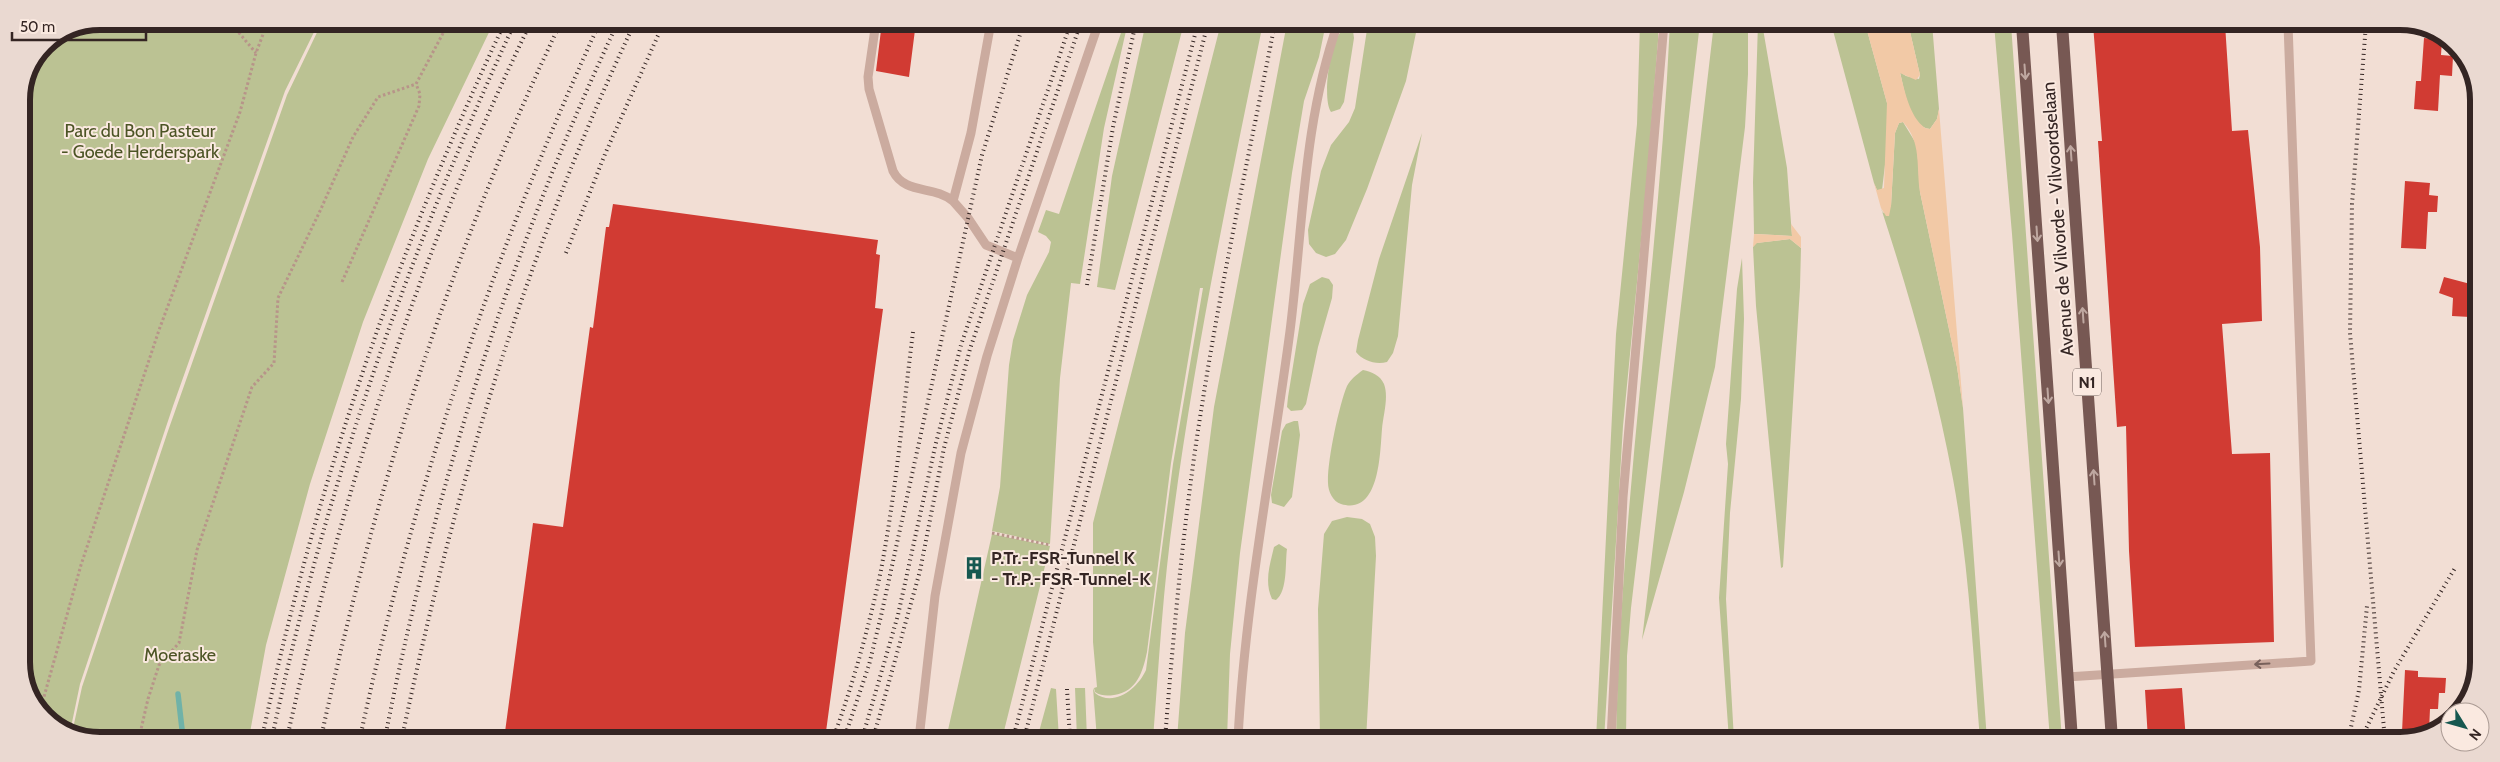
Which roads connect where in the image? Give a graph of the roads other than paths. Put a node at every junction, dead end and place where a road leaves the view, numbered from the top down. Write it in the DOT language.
graph roads {
  1 [pos="875,30"];
  2 [pos="990,30"];
  3 [pos="1096,30"];
  4 [pos="1336,30"];
  5 [pos="1663,30"];
  6 [pos="2022,30"];
  7 [pos="2062,30"];
  8 [pos="2288,30"];
  9 [pos="953,201"];
  10 [pos="1018,258"];
  11 [pos="2108,674"];
  12 [pos="2067,677"];
  13 [pos="920,732"];
  14 [pos="1239,732"];
  15 [pos="1611,732"];
  16 [pos="2071,732"];
  17 [pos="2112,732"];
  1 -- 9 [label="lane"];
  2 -- 9 [label="lane"];
  3 -- 10 [label="lane"];
  4 -- 14 [label="lane"];
  5 -- 15 [label="lane"];
  6 -- 12 [label="main road, Avenue de Vilvorde - Vilvoordselaan / N1, one-way"];
  11 -- 7 [label="main road, Avenue de Vilvorde - Vilvoordselaan / N1, one-way"];
  8 -- 11 [label="lane, one-way"];
  9 -- 10 [label="lane"];
  10 -- 13 [label="lane"];
  11 -- 12 [label="lane"];
  11 -- 17 [label="main road, Avenue de Vilvorde - Vilvoordselaan / N1"];
  12 -- 16 [label="main road, Avenue de Vilvorde - Vilvoordselaan / N1"];
}
